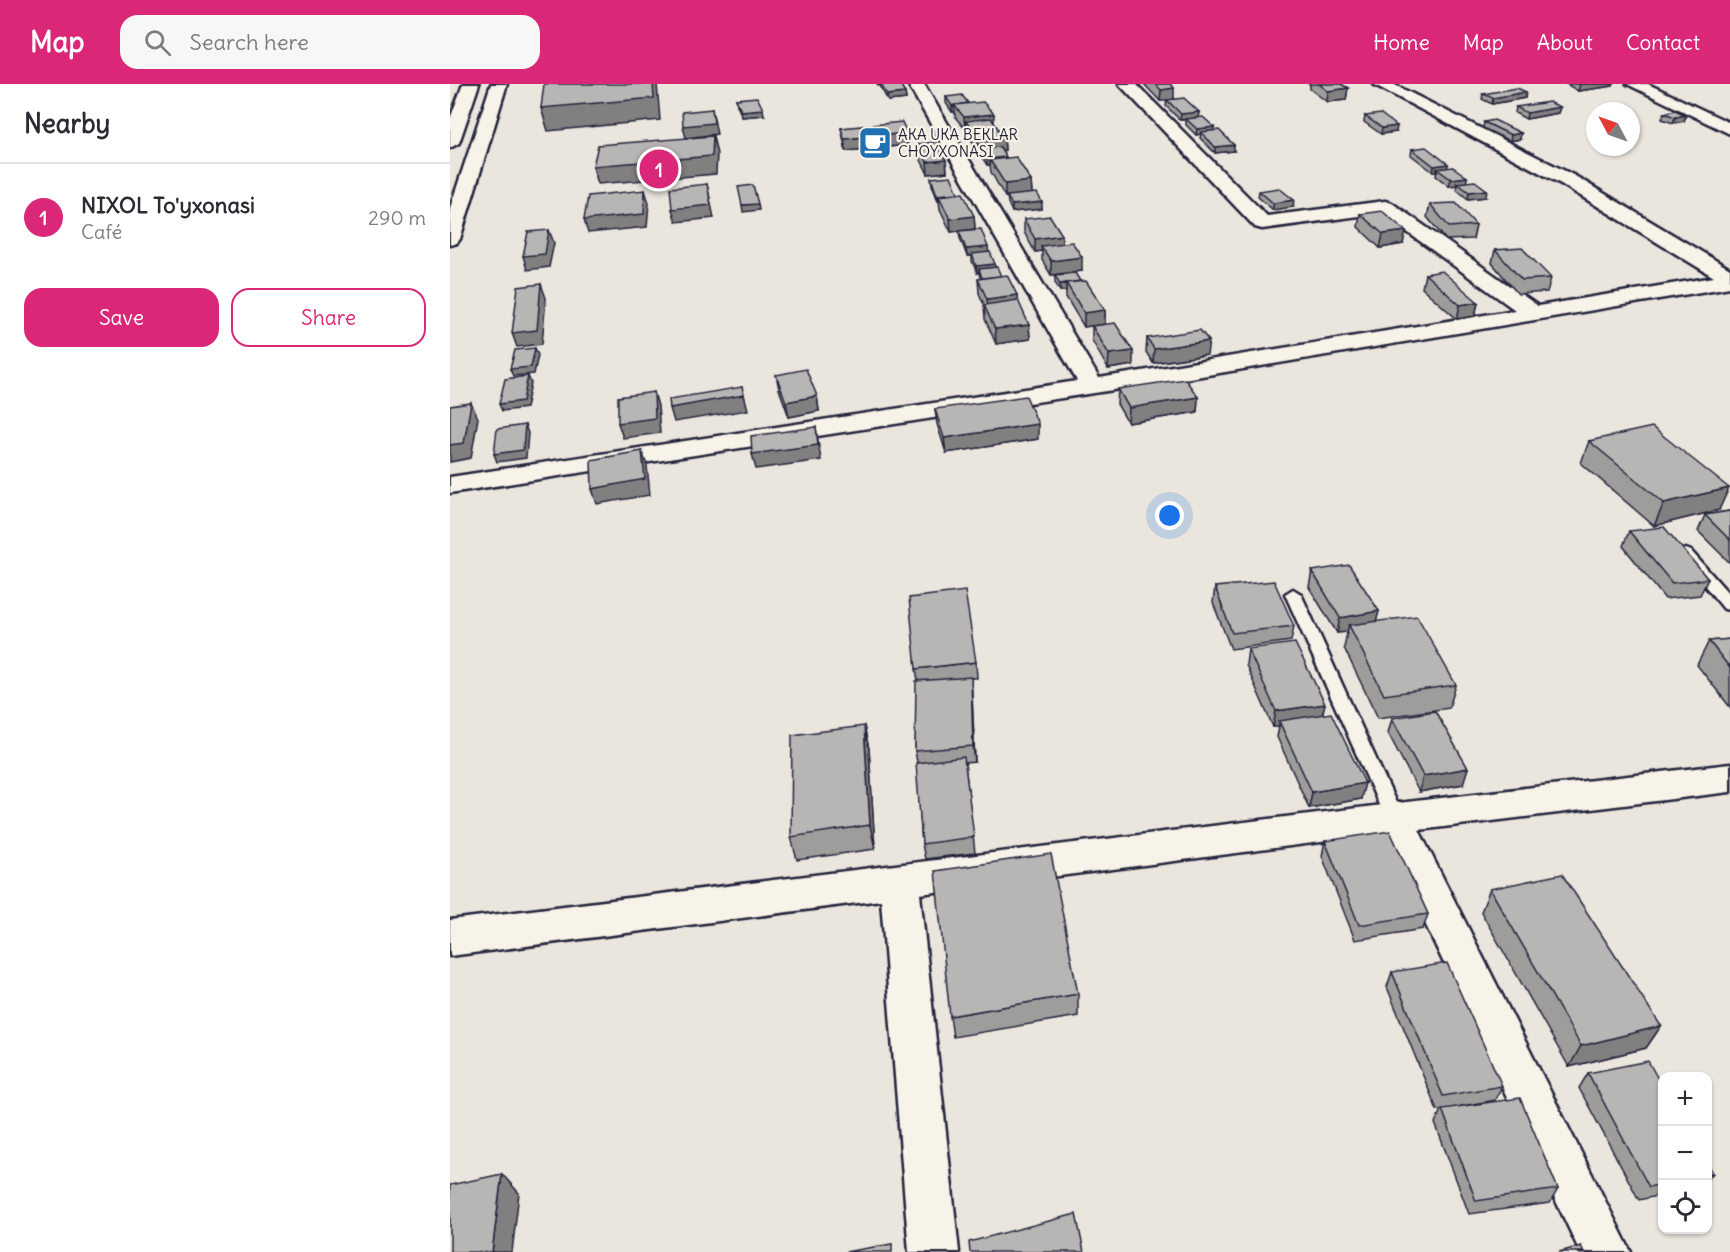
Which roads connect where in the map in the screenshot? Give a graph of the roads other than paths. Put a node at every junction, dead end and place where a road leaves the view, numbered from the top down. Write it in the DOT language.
graph roads {
  1 [pos="471,84"];
  2 [pos="499,84"];
  3 [pos="916,84"];
  4 [pos="1127,84"];
  5 [pos="1381,84"];
  6 [pos="1635,84"];
  7 [pos="1730,129"];
  8 [pos="450,143"];
  9 [pos="450,239"];
  10 [pos="1730,280"];
  11 [pos="1536,315"];
  12 [pos="1092,386"];
  13 [pos="450,484"];
  14 [pos="1682,549"];
  15 [pos="1293,594"];
  16 [pos="1730,605"];
  17 [pos="1730,778"];
  18 [pos="1393,816"];
  19 [pos="899,882"];
  20 [pos="450,938"];
  21 [pos="934,1252"];
  22 [pos="1606,1252"];
  1 -- 8 [label="main road"];
  2 -- 9 [label="main road"];
  3 -- 12 [label="main road"];
  4 -- 11 [label="main road"];
  5 -- 10 [label="main road"];
  6 -- 7 [label="main road"];
  10 -- 11 [label="main road"];
  11 -- 12 [label="main road"];
  12 -- 13 [label="main road"];
  14 -- 16 [label="lane"];
  15 -- 18 [label="lane"];
  17 -- 18 [label="main road"];
  18 -- 19 [label="main road"];
  18 -- 22 [label="main road"];
  19 -- 20 [label="main road"];
  19 -- 21 [label="main road"];
}
